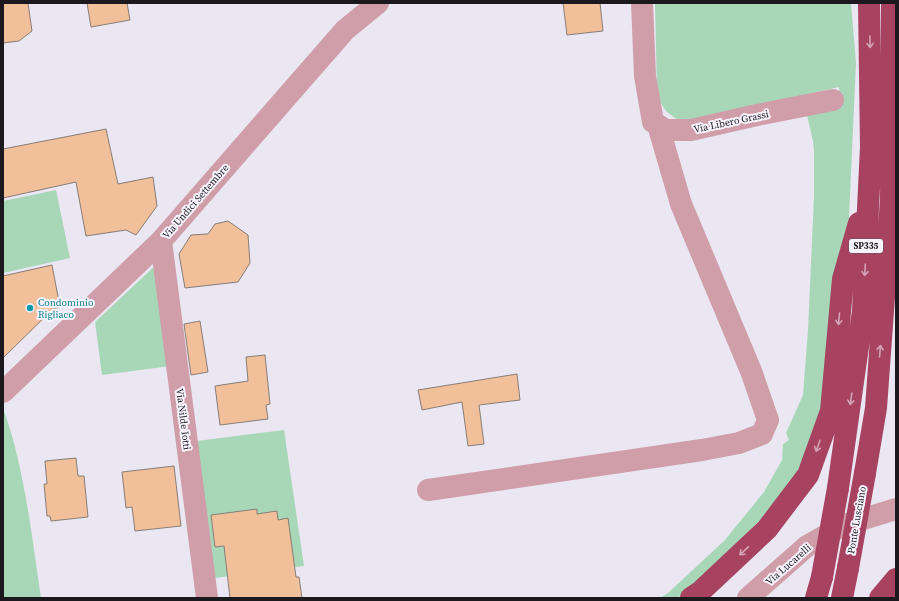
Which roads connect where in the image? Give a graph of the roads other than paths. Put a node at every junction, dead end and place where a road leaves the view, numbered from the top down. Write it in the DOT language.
graph roads {
  1 [pos="378,3"];
  2 [pos="642,3"];
  3 [pos="869,3"];
  4 [pos="892,3"];
  5 [pos="894,31"];
  6 [pos="833,100"];
  7 [pos="658,125"];
  8 [pos="894,154"];
  9 [pos="870,186"];
  10 [pos="160,241"];
  11 [pos="3,392"];
  12 [pos="428,490"];
  13 [pos="896,509"];
  14 [pos="896,579"];
  15 [pos="208,598"];
  16 [pos="691,598"];
  17 [pos="748,598"];
  18 [pos="816,598"];
  19 [pos="842,598"];
  20 [pos="880,598"];
  1 -- 10 [label="street, Via Undici Settembre"];
  2 -- 7 [label="street"];
  3 -- 9 [label="highway, SP335, one-way"];
  4 -- 5 [label="highway, SP335"];
  5 -- 8 [label="highway, SP335"];
  6 -- 7 [label="street, Via Libero Grassi"];
  7 -- 12 [label="street"];
  19 -- 8 [label="highway, Ponte Lusciano / SP335, one-way, bridge"];
  9 -- 16 [label="highway, one-way"];
  9 -- 18 [label="highway, SP335, one-way, bridge"];
  10 -- 11 [label="street, Via Undici Settembre"];
  10 -- 15 [label="street, Via Nilde Iotti"];
  13 -- 17 [label="street, Via Lucarelli"];
  14 -- 20 [label="highway"];
}
